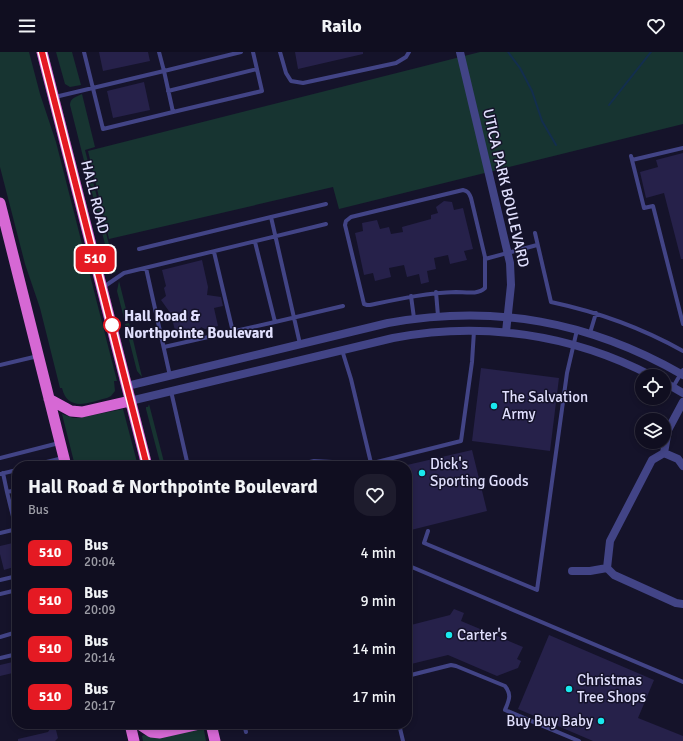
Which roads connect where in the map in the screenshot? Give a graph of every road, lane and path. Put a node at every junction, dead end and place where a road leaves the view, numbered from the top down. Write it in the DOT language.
graph roads {
  1 [pos="42,52"];
  2 [pos="84,52"];
  3 [pos="159,52"];
  4 [pos="241,52"];
  5 [pos="253,52"];
  6 [pos="280,52"];
  7 [pos="409,52"];
  8 [pos="460,52"];
  9 [pos="257,69"];
  10 [pos="164,71"];
  11 [pos="93,88"];
  12 [pos="168,90"];
  13 [pos="54,97"];
  14 [pos="173,112"];
  15 [pos="683,148"];
  16 [pos="0,203"];
  17 [pos="326,204"];
  18 [pos="270,217"];
  19 [pos="326,224"];
  20 [pos="535,233"];
  21 [pos="275,237"];
  22 [pos="255,242"];
  23 [pos="537,245"];
  24 [pos="139,249"];
  25 [pos="214,252"];
  26 [pos="508,252"];
  27 [pos="485,259"];
  28 [pos="146,268"];
  29 [pos="102,288"];
  30 [pos="436,292"];
  31 [pos="411,296"];
  32 [pos="344,306"];
  33 [pos="596,314"];
  34 [pos="438,316"];
  35 [pos="293,317"];
  36 [pos="508,317"];
  37 [pos="414,318"];
  38 [pos="275,322"];
  39 [pos="683,324"];
  40 [pos="577,329"];
  41 [pos="474,330"];
  42 [pos="233,332"];
  43 [pos="506,332"];
  44 [pos="347,333"];
  45 [pos="590,333"];
  46 [pos="300,344"];
  47 [pos="573,344"];
  48 [pos="164,347"];
  49 [pos="342,350"];
  50 [pos="683,351"];
  51 [pos="38,356"];
  52 [pos="225,362"];
  53 [pos="0,365"];
  54 [pos="637,369"];
  55 [pos="682,373"];
  56 [pos="170,376"];
  57 [pos="228,377"];
  58 [pos="127,386"];
  59 [pos="671,386"];
  60 [pos="674,387"];
  61 [pos="170,391"];
  62 [pos="683,393"];
  63 [pos="49,399"];
  64 [pos="130,401"];
  65 [pos="683,402"];
  66 [pos="60,443"];
  67 [pos="664,452"];
  68 [pos="0,458"];
  69 [pos="65,461"];
  70 [pos="146,461"];
  71 [pos="187,461"];
  72 [pos="370,461"];
  73 [pos="383,461"];
  74 [pos="683,466"];
  75 [pos="12,471"];
  76 [pos="1,474"];
  77 [pos="12,491"];
  78 [pos="7,492"];
  79 [pos="12,513"];
  80 [pos="12,530"];
  81 [pos="428,531"];
  82 [pos="0,533"];
  83 [pos="412,567"];
  84 [pos="607,568"];
  85 [pos="572,571"];
  86 [pos="12,577"];
  87 [pos="0,580"];
  88 [pos="12,591"];
  89 [pos="0,594"];
  90 [pos="683,604"];
  91 [pos="12,633"];
  92 [pos="0,637"];
  93 [pos="12,655"];
  94 [pos="0,658"];
  95 [pos="412,675"];
  96 [pos="683,682"];
  97 [pos="131,729"];
  98 [pos="146,729"];
  99 [pos="180,729"];
  100 [pos="212,729"];
  101 [pos="245,729"];
  102 [pos="400,729"];
  103 [pos="246,732"];
  104 [pos="134,741"];
  105 [pos="215,741"];
  106 [pos="404,741"];
  107 [pos="579,741"];
  1 -- 13 [label="highway, HALL ROAD"];
  2 -- 11 [label="lane"];
  3 -- 10 [label="lane"];
  4 -- 10 [label="lane"];
  5 -- 9 [label="lane"];
  6 -- 7 [label="lane"];
  8 -- 26 [label="street, UTICA PARK BOULEVARD"];
  9 -- 12 [label="lane"];
  9 -- 14 [label="lane"];
  10 -- 11 [label="lane"];
  10 -- 12 [label="lane"];
  11 -- 13 [label="lane"];
  11 -- 14 [label="lane"];
  12 -- 14 [label="lane"];
  13 -- 29 [label="highway, HALL ROAD"];
  15 -- 39 [label="lane"];
  16 -- 51 [label="highway"];
  17 -- 18 [label="lane"];
  18 -- 21 [label="lane"];
  18 -- 24 [label="lane"];
  19 -- 21 [label="lane"];
  20 -- 23 [label="lane"];
  21 -- 22 [label="lane"];
  21 -- 35 [label="lane"];
  22 -- 25 [label="lane"];
  22 -- 38 [label="lane"];
  23 -- 26 [label="lane"];
  23 -- 33 [label="lane"];
  25 -- 28 [label="lane"];
  25 -- 42 [label="lane"];
  26 -- 27 [label="lane"];
  26 -- 36 [label="street, UTICA PARK BOULEVARD"];
  27 -- 30 [label="lane"];
  27 -- 31 [label="lane"];
  28 -- 29 [label="lane"];
  28 -- 48 [label="lane"];
  29 -- 58 [label="highway, HALL ROAD"];
  30 -- 31 [label="lane"];
  30 -- 34 [label="lane"];
  31 -- 37 [label="lane"];
  32 -- 35 [label="lane"];
  33 -- 45 [label="lane"];
  33 -- 50 [label="lane"];
  34 -- 36 [label="street"];
  34 -- 37 [label="street"];
  35 -- 38 [label="lane"];
  35 -- 46 [label="lane"];
  36 -- 40 [label="street"];
  36 -- 43 [label="street, UTICA PARK BOULEVARD"];
  37 -- 44 [label="street"];
  38 -- 42 [label="lane"];
  40 -- 45 [label="street"];
  40 -- 47 [label="lane"];
  41 -- 43 [label="street"];
  41 -- 49 [label="street"];
  41 -- 73 [label="lane"];
  42 -- 48 [label="lane"];
  43 -- 47 [label="street"];
  44 -- 46 [label="street"];
  44 -- 49 [label="street"];
  45 -- 55 [label="street"];
  46 -- 52 [label="street"];
  47 -- 54 [label="street"];
  47 -- 81 [label="lane"];
  48 -- 56 [label="lane"];
  49 -- 57 [label="street"];
  49 -- 72 [label="lane"];
  51 -- 53 [label="lane"];
  51 -- 63 [label="highway"];
  52 -- 56 [label="street"];
  52 -- 57 [label="street"];
  55 -- 60 [label="lane"];
  56 -- 58 [label="street"];
  57 -- 61 [label="street"];
  58 -- 64 [label="highway, HALL ROAD"];
  59 -- 60 [label="street"];
  60 -- 62 [label="street"];
  61 -- 64 [label="street"];
  61 -- 71 [label="lane"];
  63 -- 64 [label="highway"];
  63 -- 66 [label="highway"];
  64 -- 70 [label="highway, HALL ROAD"];
  65 -- 67 [label="street"];
  66 -- 68 [label="lane"];
  66 -- 69 [label="highway"];
  67 -- 74 [label="street"];
  67 -- 84 [label="street"];
  75 -- 76 [label="lane"];
  76 -- 78 [label="lane"];
  77 -- 78 [label="lane"];
  78 -- 79 [label="lane"];
  80 -- 82 [label="lane"];
  83 -- 96 [label="lane"];
  84 -- 85 [label="street"];
  84 -- 90 [label="street"];
  86 -- 87 [label="lane"];
  88 -- 89 [label="lane"];
  91 -- 92 [label="lane"];
  93 -- 94 [label="lane"];
  95 -- 107 [label="lane"];
  97 -- 104 [label="highway"];
  98 -- 99 [label="highway"];
  100 -- 105 [label="highway"];
  101 -- 103 [label="lane"];
  102 -- 106 [label="lane"];
}
